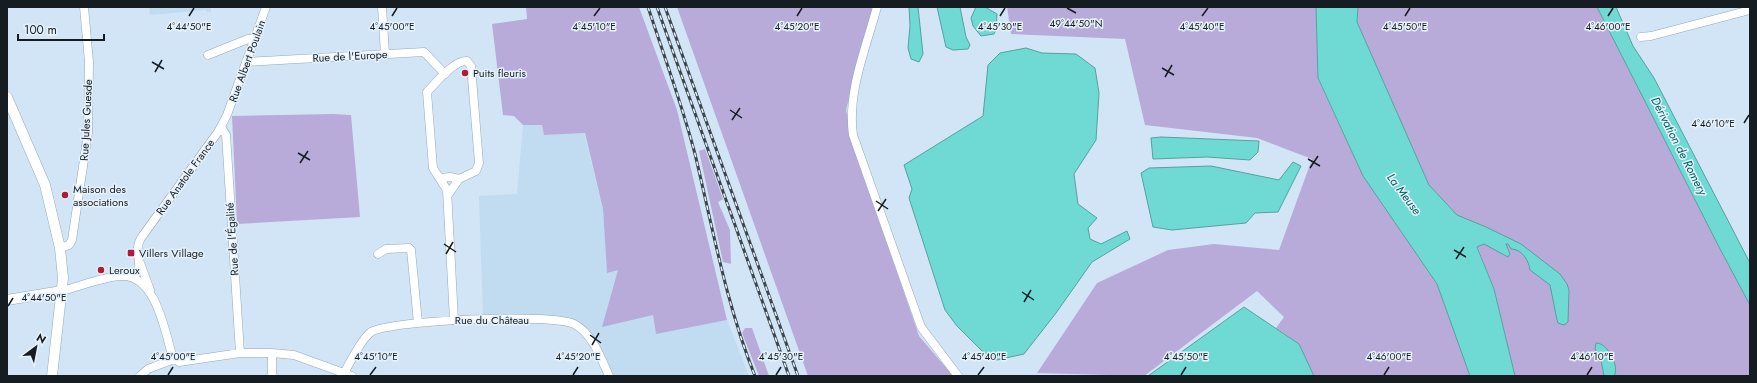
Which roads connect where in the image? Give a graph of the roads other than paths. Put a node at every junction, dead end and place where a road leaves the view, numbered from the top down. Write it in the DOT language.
graph roads {
  1 [pos="84,7"];
  2 [pos="266,7"];
  3 [pos="382,7"];
  4 [pos="877,7"];
  5 [pos="1750,10"];
  6 [pos="1641,37"];
  7 [pos="254,39"];
  8 [pos="208,54"];
  9 [pos="385,54"];
  10 [pos="246,62"];
  11 [pos="444,74"];
  12 [pos="7,98"];
  13 [pos="227,115"];
  14 [pos="221,127"];
  15 [pos="440,178"];
  16 [pos="459,179"];
  17 [pos="448,195"];
  18 [pos="60,248"];
  19 [pos="378,254"];
  20 [pos="140,263"];
  21 [pos="132,277"];
  22 [pos="62,291"];
  23 [pos="150,292"];
  24 [pos="7,300"];
  25 [pos="454,320"];
  26 [pos="418,323"];
  27 [pos="240,353"];
  28 [pos="272,353"];
  29 [pos="174,359"];
  30 [pos="344,373"];
  31 [pos="52,376"];
  32 [pos="140,376"];
  33 [pos="272,376"];
  34 [pos="352,376"];
  35 [pos="609,376"];
  36 [pos="958,376"];
  1 -- 18 [label="street, Rue Jules Guesde"];
  2 -- 7 [label="street, Rue Albert Poulain"];
  3 -- 9 [label="street"];
  4 -- 36 [label="street"];
  5 -- 6 [label="street"];
  7 -- 8 [label="street"];
  7 -- 10 [label="street, Rue Albert Poulain"];
  9 -- 10 [label="street, Rue de l'Europe"];
  9 -- 11 [label="street, Rue de l'Europe"];
  10 -- 13 [label="street, Rue Albert Poulain"];
  11 -- 15 [label="street"];
  11 -- 16 [label="street"];
  12 -- 18 [label="main road"];
  13 -- 14 [label="street, Rue Anatole France"];
  14 -- 20 [label="street, Rue Anatole France"];
  14 -- 27 [label="street, Rue de l'Égalité"];
  15 -- 16 [label="street"];
  15 -- 17 [label="street"];
  16 -- 17 [label="street"];
  17 -- 25 [label="street"];
  18 -- 22 [label="main road"];
  19 -- 26 [label="street"];
  20 -- 21 [label="street"];
  20 -- 23 [label="street"];
  21 -- 22 [label="street"];
  21 -- 23 [label="street"];
  22 -- 24 [label="main road"];
  22 -- 31 [label="main road"];
  23 -- 29 [label="street"];
  25 -- 26 [label="street, Rue du Château"];
  25 -- 35 [label="street, Rue du Château"];
  26 -- 30 [label="street, Rue du Château"];
  27 -- 28 [label="street"];
  27 -- 29 [label="street"];
  28 -- 30 [label="street"];
  28 -- 33 [label="street"];
  29 -- 32 [label="street"];
  30 -- 34 [label="street"];
}
